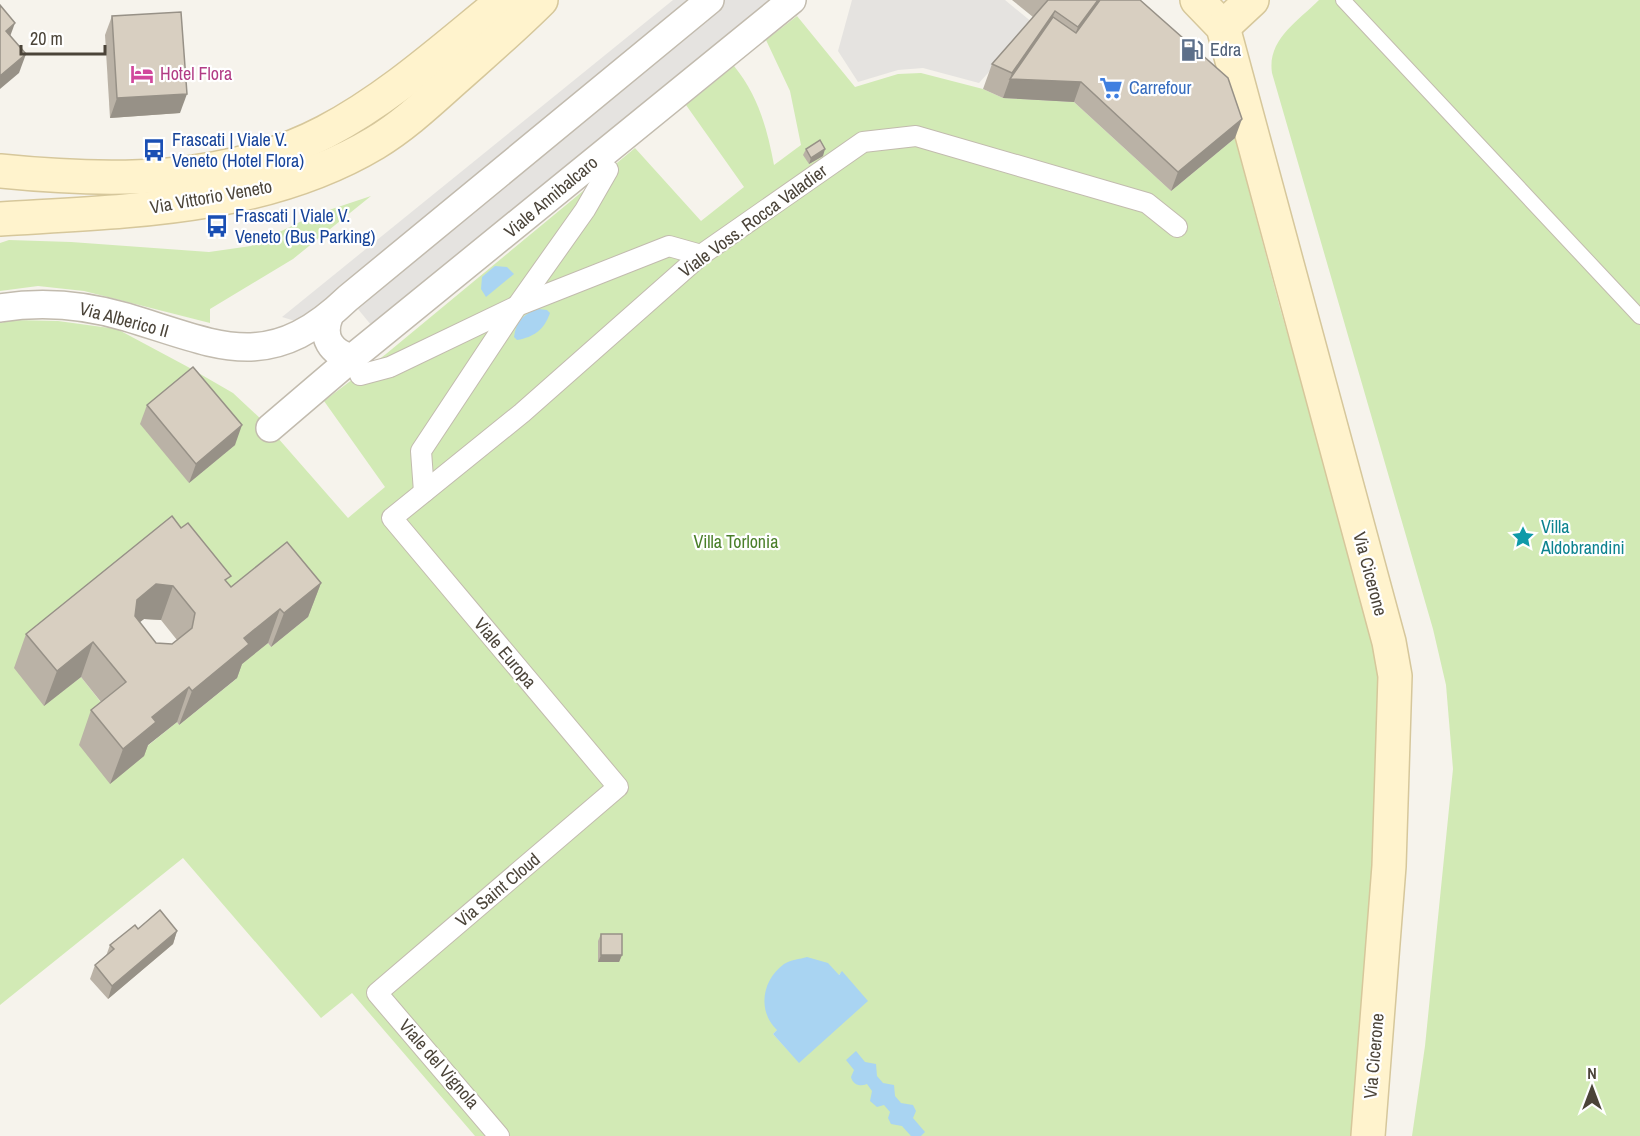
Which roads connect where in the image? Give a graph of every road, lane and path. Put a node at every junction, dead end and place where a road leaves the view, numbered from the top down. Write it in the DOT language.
graph roads {
  1 [pos="504,0"];
  2 [pos="710,0"];
  3 [pos="792,0"];
  4 [pos="1197,0"];
  5 [pos="1252,0"];
  6 [pos="1343,0"];
  7 [pos="539,1"];
  8 [pos="1223,27"];
  9 [pos="608,170"];
  10 [pos="0,171"];
  11 [pos="0,219"];
  12 [pos="1177,227"];
  13 [pos="701,255"];
  14 [pos="517,306"];
  15 [pos="0,308"];
  16 [pos="1640,316"];
  17 [pos="329,317"];
  18 [pos="356,366"];
  19 [pos="270,428"];
  20 [pos="424,492"];
  21 [pos="392,518"];
  22 [pos="618,787"];
  23 [pos="377,993"];
  24 [pos="500,1136"];
  25 [pos="1368,1136"];
  1 -- 10 [label="main road, Via Vittorio Veneto"];
  2 -- 17 [label="street"];
  3 -- 18 [label="street, Viale Annibalcaro"];
  4 -- 8 [label="main road"];
  5 -- 8 [label="main road"];
  6 -- 16 [label="lane"];
  7 -- 11 [label="main road, Via Vittorio Veneto"];
  8 -- 25 [label="main road, Via Cicerone"];
  9 -- 14 [label="street"];
  12 -- 13 [label="street, Viale Voss. Rocca Valadier"];
  13 -- 14 [label="street"];
  13 -- 20 [label="street, Viale Voss. Rocca Valadier"];
  14 -- 18 [label="street"];
  14 -- 20 [label="street"];
  15 -- 17 [label="street, Via Alberico II"];
  17 -- 18 [label="street"];
  18 -- 19 [label="street, Viale Annibalcaro"];
  20 -- 21 [label="street, Viale Voss. Rocca Valadier"];
  21 -- 22 [label="street, Viale Europa"];
  22 -- 23 [label="street, Via Saint Cloud"];
  23 -- 24 [label="street, Viale del Vignola"];
}
